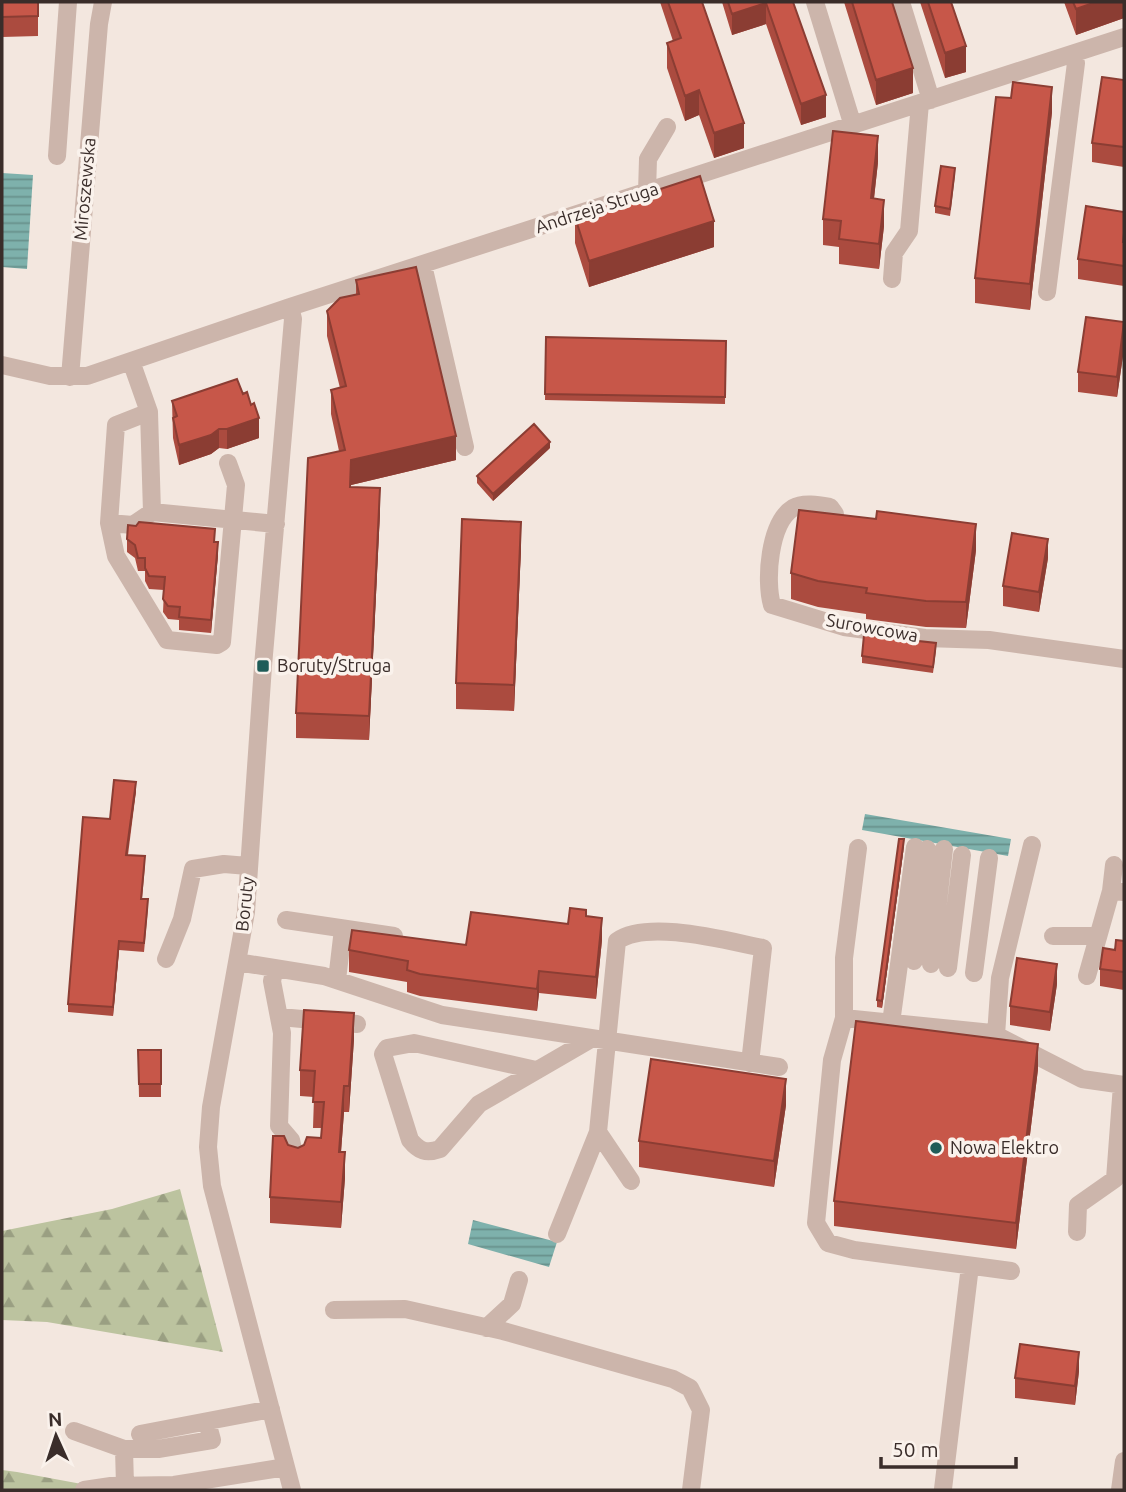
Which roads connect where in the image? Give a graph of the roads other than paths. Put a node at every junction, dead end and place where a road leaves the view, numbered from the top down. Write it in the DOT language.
graph roads {
  1 [pos="68,2"];
  2 [pos="103,2"];
  3 [pos="815,2"];
  4 [pos="901,2"];
  5 [pos="1124,37"];
  6 [pos="1073,54"];
  7 [pos="925,102"];
  8 [pos="853,126"];
  9 [pos="667,127"];
  10 [pos="57,156"];
  11 [pos="647,192"];
  12 [pos="423,265"];
  13 [pos="892,279"];
  14 [pos="1047,292"];
  15 [pos="290,307"];
  16 [pos="131,361"];
  17 [pos="2,365"];
  18 [pos="70,377"];
  19 [pos="149,412"];
  20 [pos="465,447"];
  21 [pos="228,463"];
  22 [pos="152,512"];
  23 [pos="835,514"];
  24 [pos="234,521"];
  25 [pos="109,523"];
  26 [pos="276,524"];
  27 [pos="1124,659"];
  28 [pos="1032,845"];
  29 [pos="858,848"];
  30 [pos="962,855"];
  31 [pos="989,858"];
  32 [pos="1114,865"];
  33 [pos="248,866"];
  34 [pos="940,888"];
  35 [pos="1118,892"];
  36 [pos="982,915"];
  37 [pos="1014,919"];
  38 [pos="286,920"];
  39 [pos="343,929"];
  40 [pos="1053,936"];
  41 [pos="1098,936"];
  42 [pos="402,937"];
  43 [pos="166,959"];
  44 [pos="237,962"];
  45 [pos="923,963"];
  46 [pos="275,968"];
  47 [pos="974,973"];
  48 [pos="1087,976"];
  49 [pos="1000,978"];
  50 [pos="337,980"];
  51 [pos="280,1017"];
  52 [pos="844,1018"];
  53 [pos="891,1023"];
  54 [pos="357,1024"];
  55 [pos="996,1035"];
  56 [pos="599,1040"];
  57 [pos="750,1063"];
  58 [pos="779,1067"];
  59 [pos="536,1070"];
  60 [pos="1123,1085"];
  61 [pos="598,1132"];
  62 [pos="296,1163"];
  63 [pos="631,1181"];
  64 [pos="1077,1232"];
  65 [pos="557,1234"];
  66 [pos="970,1266"];
  67 [pos="1011,1271"];
  68 [pos="519,1280"];
  69 [pos="334,1310"];
  70 [pos="486,1328"];
  71 [pos="271,1409"];
  72 [pos="207,1422"];
  73 [pos="74,1431"];
  74 [pos="140,1434"];
  75 [pos="124,1449"];
  76 [pos="1124,1461"];
  77 [pos="286,1467"];
  78 [pos="234,1482"];
  79 [pos="125,1485"];
  80 [pos="155,1488"];
  81 [pos="943,1489"];
  82 [pos="84,1490"];
  83 [pos="292,1490"];
  84 [pos="691,1490"];
  85 [pos="1120,1490"];
  1 -- 10 [label="street"];
  2 -- 18 [label="street, Miroszewska"];
  3 -- 8 [label="street"];
  4 -- 7 [label="street"];
  5 -- 6 [label="street, Andrzeja Struga"];
  6 -- 7 [label="street, Andrzeja Struga"];
  6 -- 14 [label="street"];
  7 -- 8 [label="street, Andrzeja Struga"];
  7 -- 13 [label="street"];
  8 -- 11 [label="street, Andrzeja Struga"];
  9 -- 11 [label="street"];
  11 -- 12 [label="street, Andrzeja Struga"];
  12 -- 15 [label="street, Andrzeja Struga"];
  12 -- 20 [label="street"];
  15 -- 16 [label="street, Andrzeja Struga"];
  15 -- 26 [label="street, Boruty"];
  16 -- 18 [label="street, Andrzeja Struga"];
  16 -- 19 [label="street"];
  17 -- 18 [label="street"];
  19 -- 22 [label="street"];
  19 -- 25 [label="street"];
  21 -- 24 [label="street"];
  22 -- 24 [label="street"];
  22 -- 25 [label="street"];
  23 -- 27 [label="street, Surowcowa"];
  24 -- 25 [label="street"];
  24 -- 26 [label="street"];
  26 -- 33 [label="street, Boruty"];
  28 -- 37 [label="street"];
  29 -- 52 [label="street"];
  30 -- 34 [label="street"];
  31 -- 36 [label="street"];
  32 -- 35 [label="street"];
  33 -- 43 [label="street"];
  33 -- 44 [label="street, Boruty"];
  34 -- 45 [label="street"];
  34 -- 45 [label="street"];
  34 -- 45 [label="street"];
  35 -- 41 [label="street"];
  36 -- 37 [label="street"];
  36 -- 47 [label="street"];
  37 -- 49 [label="street"];
  38 -- 39 [label="street"];
  39 -- 42 [label="street"];
  39 -- 50 [label="street"];
  40 -- 41 [label="street"];
  41 -- 48 [label="street"];
  44 -- 46 [label="street"];
  44 -- 71 [label="street, Boruty"];
  45 -- 47 [label="street"];
  45 -- 53 [label="street"];
  46 -- 50 [label="street"];
  46 -- 51 [label="street"];
  47 -- 49 [label="street"];
  49 -- 55 [label="street"];
  50 -- 56 [label="street"];
  51 -- 54 [label="street"];
  51 -- 62 [label="street"];
  52 -- 53 [label="street"];
  52 -- 66 [label="street"];
  53 -- 55 [label="street"];
  55 -- 60 [label="street"];
  56 -- 57 [label="street"];
  56 -- 57 [label="street"];
  56 -- 59 [label="street"];
  56 -- 61 [label="street"];
  57 -- 58 [label="street"];
  59 -- 59 [label="street"];
  60 -- 64 [label="street"];
  61 -- 63 [label="street"];
  61 -- 65 [label="street"];
  66 -- 67 [label="street"];
  66 -- 81 [label="street"];
  68 -- 70 [label="street"];
  69 -- 70 [label="street"];
  70 -- 84 [label="street"];
  71 -- 72 [label="street"];
  71 -- 77 [label="street, Boruty"];
  72 -- 74 [label="street"];
  72 -- 75 [label="street"];
  73 -- 75 [label="street"];
  75 -- 79 [label="street"];
  76 -- 85 [label="street"];
  77 -- 78 [label="street"];
  77 -- 83 [label="street, Boruty"];
  78 -- 80 [label="street"];
  79 -- 80 [label="street"];
  79 -- 82 [label="street"];
}
